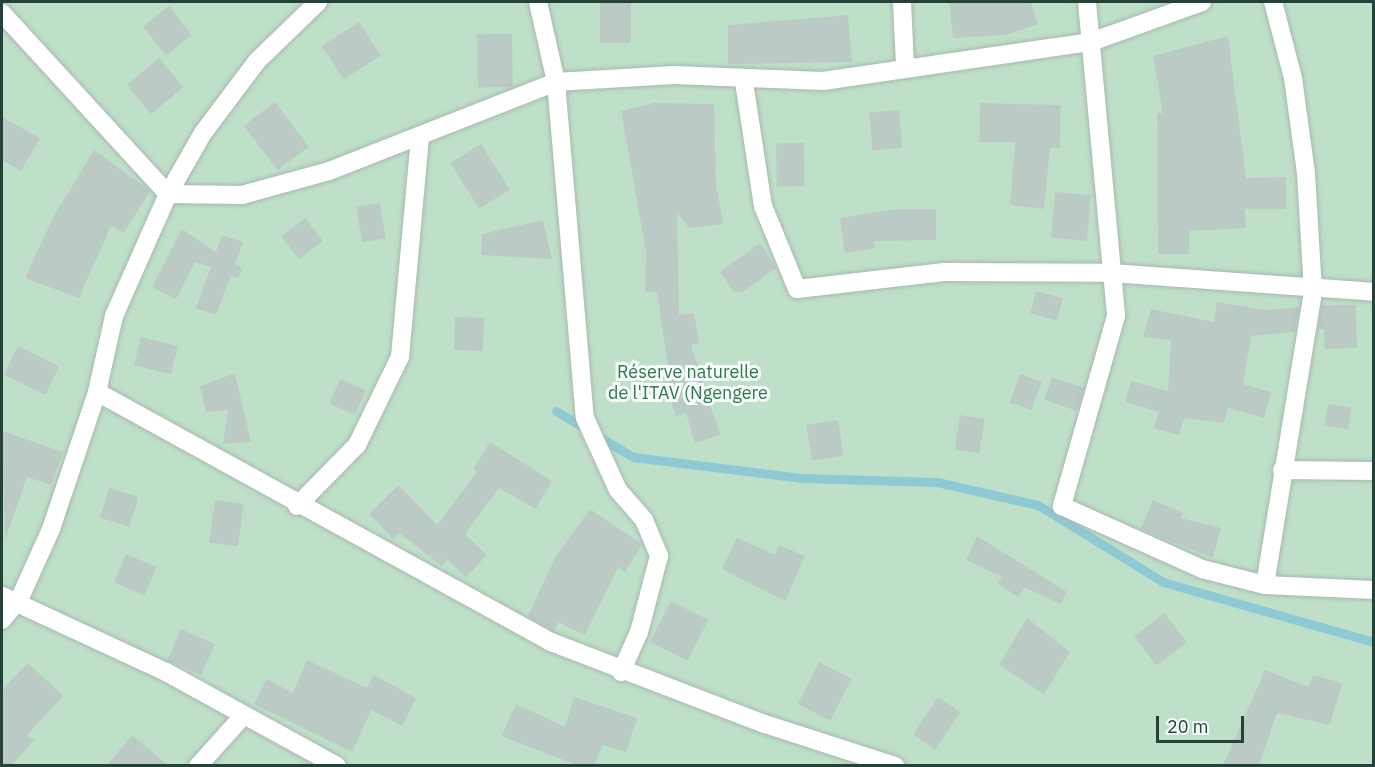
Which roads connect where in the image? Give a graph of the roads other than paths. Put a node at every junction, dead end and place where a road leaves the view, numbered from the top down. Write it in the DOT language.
graph roads {
  1 [pos="318,2"];
  2 [pos="538,2"];
  3 [pos="902,2"];
  4 [pos="1087,2"];
  5 [pos="1202,2"];
  6 [pos="1273,2"];
  7 [pos="2,13"];
  8 [pos="1091,42"];
  9 [pos="905,66"];
  10 [pos="556,82"];
  11 [pos="744,82"];
  12 [pos="420,136"];
  13 [pos="168,194"];
  14 [pos="1111,273"];
  15 [pos="1313,291"];
  16 [pos="1374,292"];
  17 [pos="97,392"];
  18 [pos="1282,470"];
  19 [pos="1374,471"];
  20 [pos="297,506"];
  21 [pos="1265,585"];
  22 [pos="1374,590"];
  23 [pos="10,598"];
  24 [pos="2,620"];
  25 [pos="621,672"];
  26 [pos="243,716"];
  27 [pos="198,765"];
  28 [pos="337,765"];
  29 [pos="895,765"];
  1 -- 13 [label="street"];
  2 -- 10 [label="street"];
  3 -- 9 [label="street"];
  4 -- 8 [label="street"];
  5 -- 8 [label="street"];
  6 -- 15 [label="street"];
  7 -- 13 [label="street"];
  8 -- 9 [label="street"];
  8 -- 14 [label="street"];
  9 -- 11 [label="street"];
  10 -- 11 [label="street"];
  10 -- 12 [label="street"];
  10 -- 25 [label="street"];
  11 -- 14 [label="street"];
  12 -- 13 [label="street"];
  12 -- 20 [label="street"];
  13 -- 17 [label="street"];
  14 -- 15 [label="street"];
  14 -- 21 [label="street"];
  15 -- 16 [label="street"];
  15 -- 18 [label="street"];
  17 -- 20 [label="street"];
  17 -- 23 [label="street"];
  18 -- 19 [label="street"];
  18 -- 21 [label="street"];
  20 -- 25 [label="street"];
  21 -- 22 [label="street"];
  23 -- 24 [label="street"];
  23 -- 26 [label="street"];
  25 -- 29 [label="street"];
  26 -- 27 [label="street"];
  26 -- 28 [label="street"];
}
